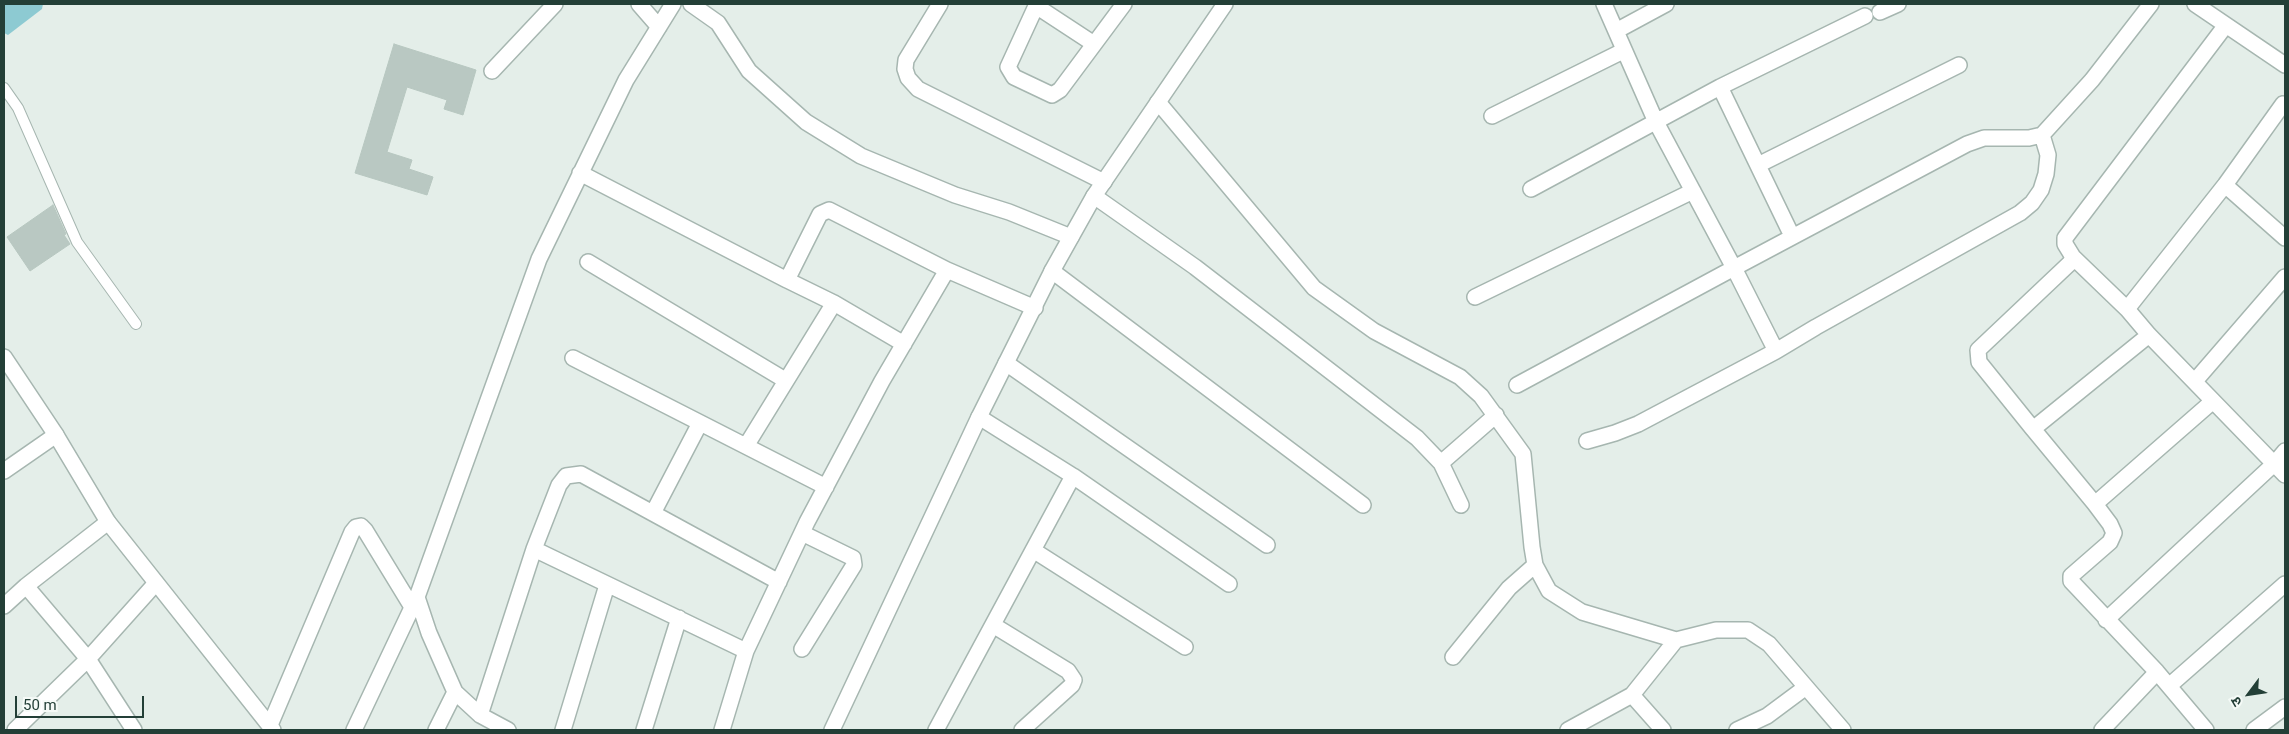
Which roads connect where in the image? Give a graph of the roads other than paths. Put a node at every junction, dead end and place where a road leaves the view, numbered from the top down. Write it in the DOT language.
graph roads {
  1 [pos="555,4"];
  2 [pos="639,4"];
  3 [pos="673,4"];
  4 [pos="691,4"];
  5 [pos="940,4"];
  6 [pos="1124,4"];
  7 [pos="1225,4"];
  8 [pos="1604,4"];
  9 [pos="1666,4"];
  10 [pos="1898,4"];
  11 [pos="2151,4"];
  12 [pos="2195,4"];
  13 [pos="1037,5"];
  14 [pos="2226,25"];
  15 [pos="659,27"];
  16 [pos="1616,31"];
  17 [pos="1094,44"];
  18 [pos="1623,51"];
  19 [pos="1959,65"];
  20 [pos="2285,65"];
  21 [pos="492,71"];
  22 [pos="1720,87"];
  23 [pos="4,88"];
  24 [pos="1158,102"];
  25 [pos="2284,103"];
  26 [pos="1492,116"];
  27 [pos="1656,122"];
  28 [pos="2045,132"];
  29 [pos="1758,165"];
  30 [pos="580,173"];
  31 [pos="1104,182"];
  32 [pos="2225,185"];
  33 [pos="1531,189"];
  34 [pos="1693,191"];
  35 [pos="1094,196"];
  36 [pos="1792,236"];
  37 [pos="1071,237"];
  38 [pos="2285,238"];
  39 [pos="2073,257"];
  40 [pos="588,262"];
  41 [pos="1734,268"];
  42 [pos="946,270"];
  43 [pos="1052,271"];
  44 [pos="2285,277"];
  45 [pos="787,280"];
  46 [pos="1476,297"];
  47 [pos="834,303"];
  48 [pos="1036,308"];
  49 [pos="2127,309"];
  50 [pos="136,324"];
  51 [pos="2149,335"];
  52 [pos="904,344"];
  53 [pos="1776,351"];
  54 [pos="4,357"];
  55 [pos="573,358"];
  56 [pos="1006,363"];
  57 [pos="786,380"];
  58 [pos="2194,381"];
  59 [pos="1517,385"];
  60 [pos="2213,401"];
  61 [pos="1496,415"];
  62 [pos="979,417"];
  63 [pos="700,423"];
  64 [pos="2033,429"];
  65 [pos="56,435"];
  66 [pos="1587,441"];
  67 [pos="746,446"];
  68 [pos="2285,451"];
  69 [pos="1441,463"];
  70 [pos="2280,469"];
  71 [pos="4,471"];
  72 [pos="1073,476"];
  73 [pos="826,486"];
  74 [pos="2095,504"];
  75 [pos="1363,505"];
  76 [pos="1461,505"];
  77 [pos="653,513"];
  78 [pos="108,522"];
  79 [pos="802,533"];
  80 [pos="1267,545"];
  81 [pos="534,550"];
  82 [pos="1033,550"];
  83 [pos="1535,565"];
  84 [pos="779,582"];
  85 [pos="156,583"];
  86 [pos="1229,584"];
  87 [pos="2285,584"];
  88 [pos="607,585"];
  89 [pos="26,586"];
  90 [pos="415,602"];
  91 [pos="4,606"];
  92 [pos="679,618"];
  93 [pos="2106,620"];
  94 [pos="993,625"];
  95 [pos="1676,640"];
  96 [pos="1185,646"];
  97 [pos="802,649"];
  98 [pos="746,652"];
  99 [pos="1453,656"];
  100 [pos="88,659"];
  101 [pos="2156,672"];
  102 [pos="2169,686"];
  103 [pos="1806,687"];
  104 [pos="455,692"];
  105 [pos="1632,695"];
  106 [pos="2285,707"];
  107 [pos="480,715"];
  108 [pos="272,728"];
  109 [pos="19,729"];
  110 [pos="1840,729"];
  111 [pos="134,730"];
  112 [pos="354,730"];
  113 [pos="436,730"];
  114 [pos="508,730"];
  115 [pos="564,730"];
  116 [pos="644,730"];
  117 [pos="722,730"];
  118 [pos="832,730"];
  119 [pos="936,730"];
  120 [pos="1022,730"];
  121 [pos="1568,730"];
  122 [pos="1663,730"];
  123 [pos="1737,730"];
  124 [pos="2102,730"];
  125 [pos="2206,730"];
  126 [pos="2254,730"];
  1 -- 21 [label="street"];
  2 -- 15 [label="street"];
  3 -- 15 [label="street"];
  4 -- 37 [label="street"];
  5 -- 31 [label="street"];
  6 -- 17 [label="street"];
  7 -- 24 [label="street"];
  8 -- 16 [label="street"];
  9 -- 16 [label="street"];
  10 -- 22 [label="street"];
  11 -- 28 [label="street"];
  12 -- 14 [label="street"];
  13 -- 17 [label="street"];
  13 -- 17 [label="street"];
  14 -- 20 [label="street"];
  14 -- 39 [label="street"];
  15 -- 30 [label="street"];
  16 -- 18 [label="street"];
  18 -- 26 [label="street"];
  18 -- 27 [label="street"];
  19 -- 29 [label="street"];
  22 -- 27 [label="street"];
  22 -- 29 [label="street"];
  23 -- 50 [label="lane"];
  24 -- 31 [label="street"];
  24 -- 61 [label="street"];
  25 -- 32 [label="street"];
  27 -- 33 [label="street"];
  27 -- 34 [label="street"];
  28 -- 36 [label="street"];
  28 -- 53 [label="street"];
  29 -- 36 [label="street"];
  30 -- 45 [label="street"];
  30 -- 90 [label="street"];
  31 -- 35 [label="street"];
  32 -- 38 [label="street"];
  32 -- 49 [label="street"];
  34 -- 41 [label="street"];
  34 -- 46 [label="street"];
  35 -- 37 [label="street"];
  35 -- 69 [label="street"];
  36 -- 41 [label="street"];
  37 -- 43 [label="street"];
  39 -- 49 [label="street"];
  39 -- 64 [label="street"];
  40 -- 57 [label="street"];
  41 -- 53 [label="street"];
  41 -- 59 [label="street"];
  42 -- 45 [label="street"];
  42 -- 48 [label="street"];
  42 -- 52 [label="street"];
  43 -- 48 [label="street"];
  43 -- 75 [label="street"];
  44 -- 58 [label="street"];
  45 -- 47 [label="street"];
  47 -- 52 [label="street"];
  47 -- 57 [label="street"];
  48 -- 56 [label="street"];
  49 -- 51 [label="street"];
  51 -- 58 [label="street"];
  51 -- 64 [label="street"];
  52 -- 73 [label="street"];
  53 -- 66 [label="street"];
  54 -- 65 [label="street"];
  55 -- 63 [label="street"];
  56 -- 62 [label="street"];
  56 -- 80 [label="street"];
  57 -- 67 [label="street"];
  58 -- 60 [label="street"];
  60 -- 70 [label="street"];
  60 -- 74 [label="street"];
  61 -- 69 [label="street"];
  61 -- 83 [label="street"];
  62 -- 72 [label="street"];
  62 -- 118 [label="street"];
  63 -- 67 [label="street"];
  63 -- 77 [label="street"];
  64 -- 74 [label="street"];
  65 -- 71 [label="street"];
  65 -- 78 [label="street"];
  67 -- 73 [label="street"];
  68 -- 70 [label="street"];
  69 -- 76 [label="street"];
  70 -- 93 [label="street"];
  72 -- 82 [label="street"];
  72 -- 86 [label="street"];
  73 -- 79 [label="street"];
  74 -- 93 [label="street"];
  77 -- 81 [label="street"];
  77 -- 84 [label="street"];
  78 -- 85 [label="street"];
  78 -- 89 [label="street"];
  79 -- 84 [label="street"];
  79 -- 97 [label="street"];
  81 -- 88 [label="street"];
  81 -- 107 [label="street"];
  82 -- 94 [label="street"];
  82 -- 96 [label="street"];
  83 -- 95 [label="street"];
  83 -- 99 [label="street"];
  84 -- 98 [label="street"];
  85 -- 100 [label="street"];
  85 -- 108 [label="street"];
  87 -- 102 [label="street"];
  88 -- 92 [label="street"];
  88 -- 115 [label="street"];
  89 -- 91 [label="street"];
  89 -- 100 [label="street"];
  90 -- 104 [label="street"];
  90 -- 108 [label="street"];
  90 -- 112 [label="street"];
  92 -- 98 [label="street"];
  92 -- 116 [label="street"];
  93 -- 101 [label="street"];
  94 -- 119 [label="street"];
  94 -- 120 [label="street"];
  95 -- 103 [label="street"];
  95 -- 105 [label="street"];
  98 -- 117 [label="street"];
  100 -- 109 [label="street"];
  100 -- 111 [label="street"];
  101 -- 102 [label="street"];
  101 -- 124 [label="street"];
  102 -- 125 [label="street"];
  103 -- 110 [label="street"];
  103 -- 123 [label="street"];
  104 -- 107 [label="street"];
  104 -- 113 [label="street"];
  105 -- 121 [label="street"];
  105 -- 122 [label="street"];
  106 -- 126 [label="street"];
  107 -- 114 [label="street"];
}
